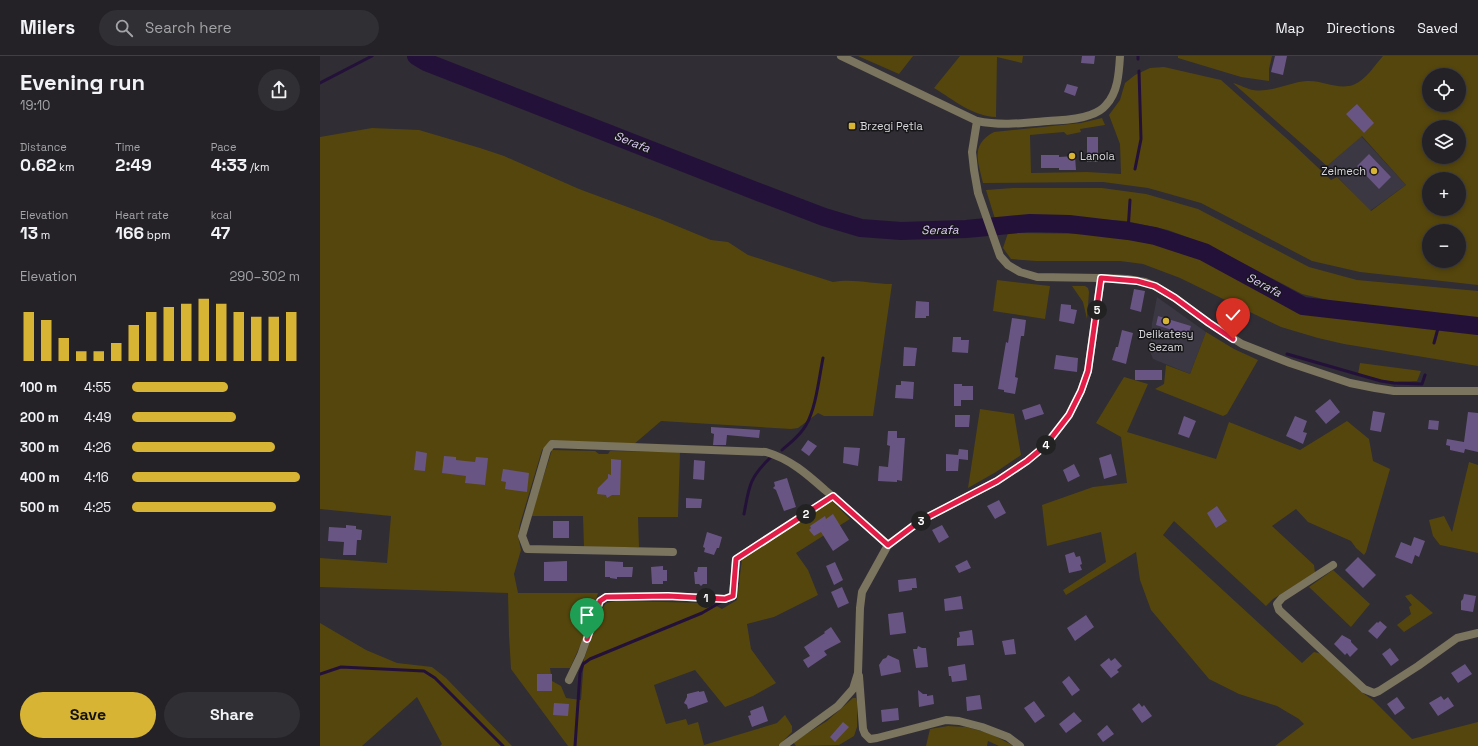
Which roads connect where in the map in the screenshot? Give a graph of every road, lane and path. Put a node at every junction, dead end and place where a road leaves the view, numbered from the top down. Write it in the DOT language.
graph roads {
  1 [pos="841,56"];
  2 [pos="1120,56"];
  3 [pos="977,121"];
  4 [pos="1101,278"];
  5 [pos="1478,391"];
  6 [pos="833,496"];
  7 [pos="888,545"];
  8 [pos="673,552"];
  9 [pos="1333,565"];
  10 [pos="1478,633"];
  11 [pos="858,673"];
  12 [pos="569,680"];
  13 [pos="783,746"];
  14 [pos="1020,746"];
  1 -- 3 [label="street"];
  2 -- 3 [label="street"];
  3 -- 4 [label="street"];
  4 -- 5 [label="street"];
  4 -- 7 [label="street"];
  6 -- 7 [label="street"];
  6 -- 8 [label="street"];
  6 -- 12 [label="street"];
  7 -- 11 [label="street"];
  9 -- 10 [label="street"];
  11 -- 13 [label="street"];
  11 -- 14 [label="street"];
}
